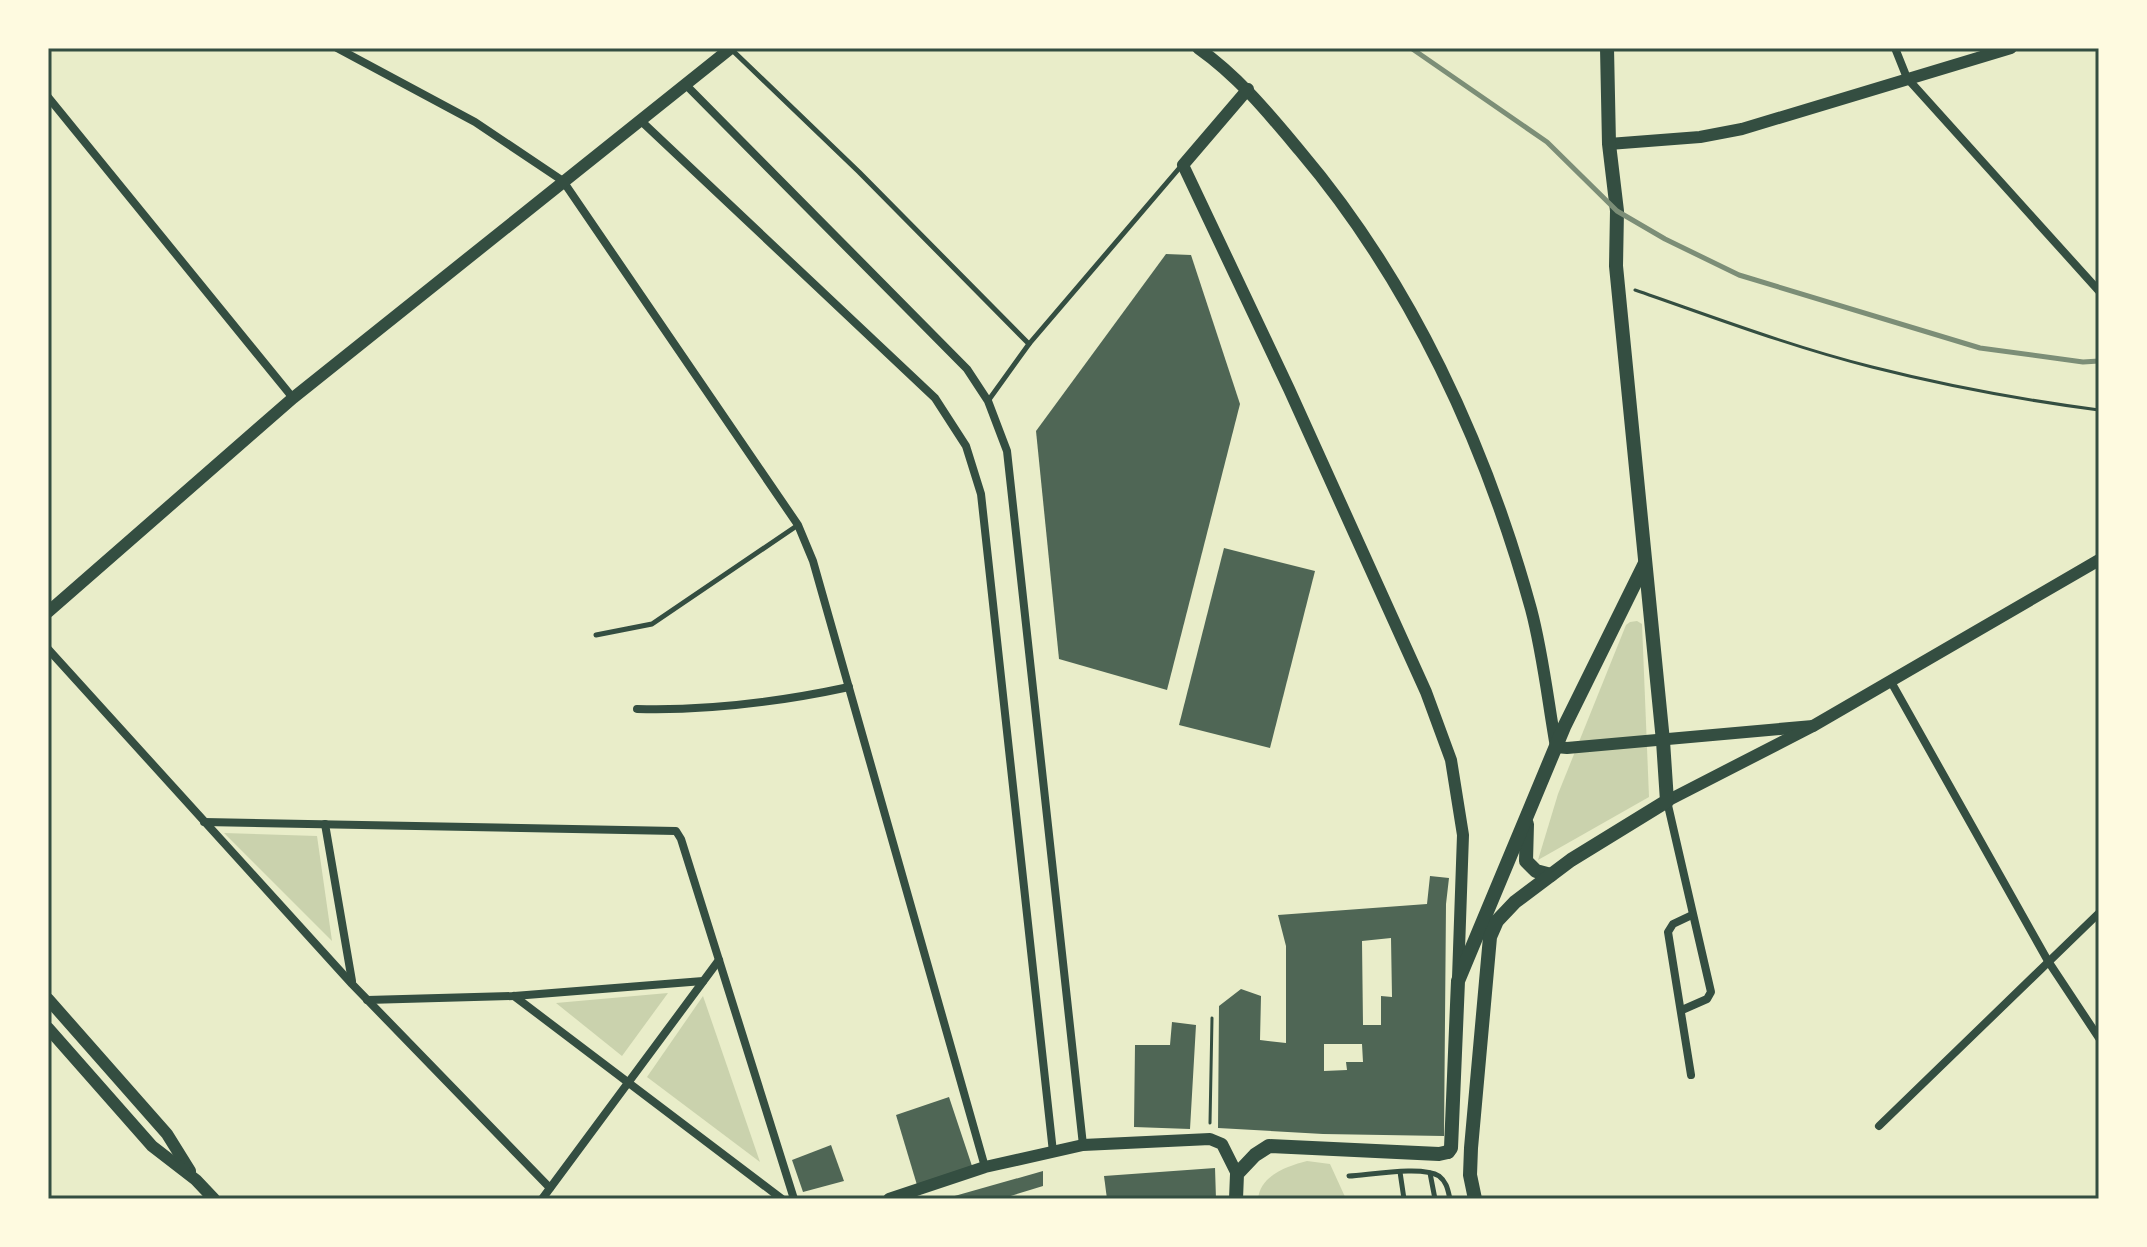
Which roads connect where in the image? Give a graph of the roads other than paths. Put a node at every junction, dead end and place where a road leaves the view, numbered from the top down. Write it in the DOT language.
graph roads {
  1 [pos="337,48"];
  2 [pos="730,48"];
  3 [pos="1198,48"];
  4 [pos="1607,48"];
  5 [pos="1895,48"];
  6 [pos="2011,48"];
  7 [pos="1907,78"];
  8 [pos="685,84"];
  9 [pos="1248,89"];
  10 [pos="48,97"];
  11 [pos="640,120"];
  12 [pos="1609,144"];
  13 [pos="1183,165"];
  14 [pos="563,181"];
  15 [pos="2099,291"];
  16 [pos="1029,344"];
  17 [pos="293,398"];
  18 [pos="988,401"];
  19 [pos="798,525"];
  20 [pos="2099,560"];
  21 [pos="1645,563"];
  22 [pos="48,612"];
  23 [pos="596,635"];
  24 [pos="48,649"];
  25 [pos="1890,680"];
  26 [pos="849,687"];
  27 [pos="637,709"];
  28 [pos="1813,726"];
  29 [pos="1663,741"];
  30 [pos="1556,747"];
  31 [pos="1667,801"];
  32 [pos="1528,812"];
  33 [pos="204,822"];
  34 [pos="325,824"];
  35 [pos="1551,875"];
  36 [pos="2099,913"];
  37 [pos="1692,915"];
  38 [pos="1484,935"];
  39 [pos="719,960"];
  40 [pos="2048,961"];
  41 [pos="703,981"];
  42 [pos="1458,981"];
  43 [pos="352,984"];
  44 [pos="514,996"];
  45 [pos="48,999"];
  46 [pos="367,1000"];
  47 [pos="1682,1010"];
  48 [pos="48,1028"];
  49 [pos="2097,1036"];
  50 [pos="1691,1075"];
  51 [pos="629,1081"];
  52 [pos="1879,1126"];
  53 [pos="1083,1145"];
  54 [pos="1053,1152"];
  55 [pos="1448,1152"];
  56 [pos="985,1167"];
  57 [pos="1400,1172"];
  58 [pos="1430,1173"];
  59 [pos="1237,1174"];
  60 [pos="1470,1175"];
  61 [pos="1349,1176"];
  62 [pos="196,1180"];
  63 [pos="550,1188"];
  64 [pos="214,1199"];
  65 [pos="542,1199"];
  66 [pos="782,1199"];
  67 [pos="794,1199"];
  68 [pos="889,1199"];
  69 [pos="1236,1199"];
  70 [pos="1404,1199"];
  71 [pos="1435,1199"];
  72 [pos="1450,1199"];
  73 [pos="1475,1199"];
  1 -- 14 [label="street"];
  2 -- 8 [label="street"];
  2 -- 16 [label="lane"];
  3 -- 9 [label="street"];
  4 -- 12 [label="main road"];
  5 -- 7 [label="street"];
  6 -- 7 [label="street"];
  7 -- 12 [label="street"];
  7 -- 15 [label="street"];
  8 -- 11 [label="street"];
  8 -- 18 [label="street"];
  9 -- 13 [label="street"];
  9 -- 30 [label="street"];
  10 -- 17 [label="street"];
  11 -- 14 [label="street"];
  11 -- 54 [label="street"];
  12 -- 21 [label="main road"];
  13 -- 16 [label="lane"];
  13 -- 42 [label="street"];
  14 -- 17 [label="street"];
  14 -- 19 [label="street"];
  16 -- 18 [label="lane"];
  17 -- 22 [label="street"];
  18 -- 53 [label="street"];
  19 -- 23 [label="lane"];
  19 -- 26 [label="street"];
  20 -- 25 [label="street"];
  21 -- 29 [label="main road"];
  21 -- 30 [label="main road"];
  24 -- 33 [label="street"];
  25 -- 28 [label="street"];
  25 -- 40 [label="street"];
  26 -- 27 [label="street"];
  26 -- 56 [label="street"];
  28 -- 29 [label="street"];
  28 -- 31 [label="street"];
  29 -- 30 [label="street"];
  29 -- 31 [label="main road"];
  30 -- 32 [label="main road"];
  31 -- 35 [label="main road"];
  31 -- 37 [label="street"];
  32 -- 35 [label="main road"];
  32 -- 38 [label="main road"];
  33 -- 34 [label="street"];
  33 -- 43 [label="street"];
  34 -- 39 [label="street"];
  34 -- 43 [label="street"];
  35 -- 38 [label="main road"];
  36 -- 40 [label="street"];
  37 -- 47 [label="street"];
  37 -- 47 [label="street"];
  38 -- 42 [label="main road"];
  38 -- 60 [label="main road"];
  39 -- 41 [label="street"];
  39 -- 67 [label="street"];
  40 -- 49 [label="street"];
  40 -- 52 [label="street"];
  41 -- 44 [label="street"];
  41 -- 51 [label="street"];
  42 -- 55 [label="main road"];
  43 -- 46 [label="street"];
  44 -- 46 [label="street"];
  44 -- 51 [label="street"];
  45 -- 62 [label="street"];
  46 -- 63 [label="street"];
  47 -- 50 [label="street"];
  48 -- 62 [label="street"];
  51 -- 63 [label="street"];
  51 -- 66 [label="street"];
  53 -- 54 [label="street"];
  53 -- 59 [label="street"];
  54 -- 56 [label="street"];
  55 -- 59 [label="main road"];
  55 -- 60 [label="main road"];
  56 -- 68 [label="street"];
  57 -- 58 [label="lane"];
  57 -- 61 [label="lane"];
  57 -- 70 [label="lane"];
  58 -- 71 [label="lane"];
  58 -- 72 [label="lane"];
  59 -- 69 [label="main road"];
  60 -- 73 [label="main road"];
  62 -- 64 [label="street"];
  63 -- 65 [label="street"];
}
